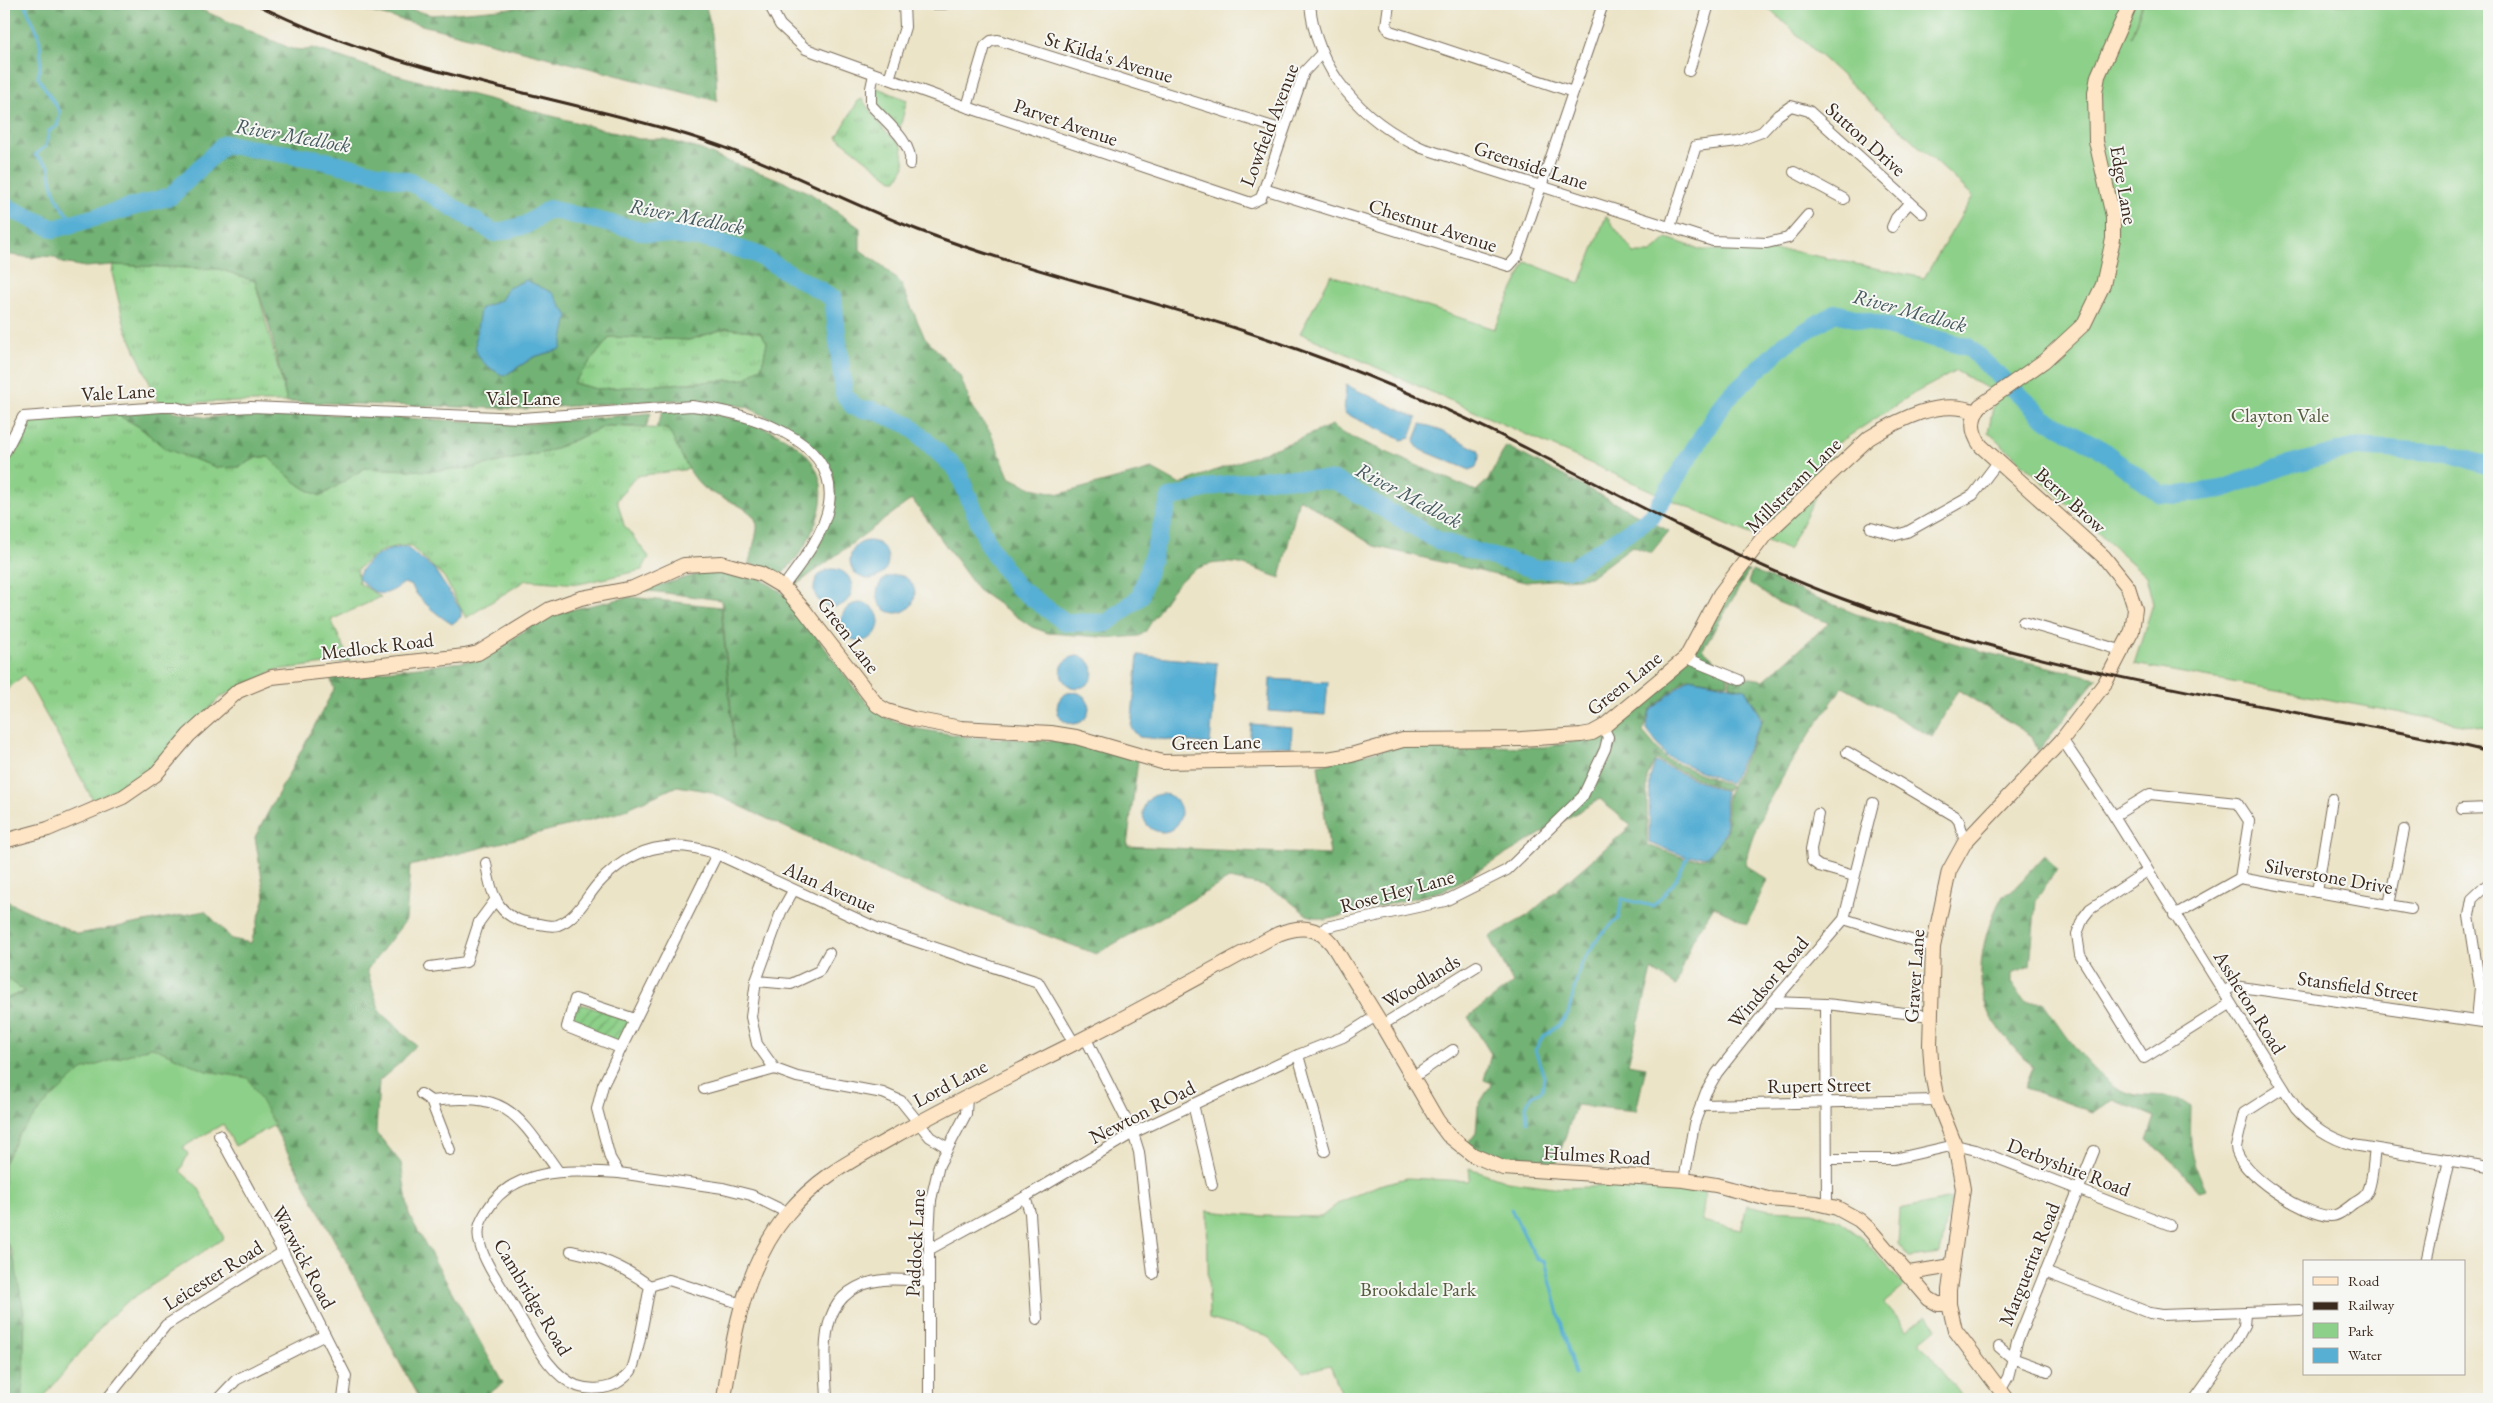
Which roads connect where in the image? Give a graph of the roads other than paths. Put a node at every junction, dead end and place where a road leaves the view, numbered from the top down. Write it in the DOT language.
graph roads {
  1 [pos="769,4"];
  2 [pos="904,4"];
  3 [pos="933,4"];
  4 [pos="945,4"];
  5 [pos="1310,4"];
  6 [pos="1390,4"];
  7 [pos="1603,4"];
  8 [pos="1709,4"];
  9 [pos="2130,4"];
  10 [pos="1321,54"];
  11 [pos="1689,71"];
  12 [pos="874,74"];
  13 [pos="889,79"];
  14 [pos="1574,92"];
  15 [pos="967,107"];
  16 [pos="1283,130"];
  17 [pos="910,164"];
  18 [pos="1794,172"];
  19 [pos="1541,187"];
  20 [pos="1264,189"];
  21 [pos="1844,199"];
  22 [pos="1246,201"];
  23 [pos="1910,202"];
  24 [pos="1922,213"];
  25 [pos="1808,215"];
  26 [pos="1670,227"];
  27 [pos="1892,227"];
  28 [pos="1975,412"];
  29 [pos="4,454"];
  30 [pos="1998,462"];
  31 [pos="1871,528"];
  32 [pos="782,587"];
  33 [pos="2023,622"];
  34 [pos="2124,651"];
  35 [pos="1686,658"];
  36 [pos="1740,680"];
  37 [pos="1603,727"];
  38 [pos="2061,741"];
  39 [pos="1847,752"];
  40 [pos="2332,799"];
  41 [pos="1873,803"];
  42 [pos="2489,808"];
  43 [pos="2462,809"];
  44 [pos="1818,814"];
  45 [pos="2114,816"];
  46 [pos="2404,830"];
  47 [pos="4,841"];
  48 [pos="1965,842"];
  49 [pos="717,854"];
  50 [pos="486,863"];
  51 [pos="2147,871"];
  52 [pos="1854,876"];
  53 [pos="2240,878"];
  54 [pos="2489,883"];
  55 [pos="794,891"];
  56 [pos="2317,892"];
  57 [pos="496,899"];
  58 [pos="2389,905"];
  59 [pos="2412,909"];
  60 [pos="2174,915"];
  61 [pos="1844,919"];
  62 [pos="1322,933"];
  63 [pos="1933,947"];
  64 [pos="829,953"];
  65 [pos="1477,966"];
  66 [pos="430,967"];
  67 [pos="756,981"];
  68 [pos="2223,992"];
  69 [pos="1773,1002"];
  70 [pos="1826,1004"];
  71 [pos="2230,1004"];
  72 [pos="1930,1016"];
  73 [pos="635,1019"];
  74 [pos="1379,1021"];
  75 [pos="2477,1021"];
  76 [pos="2489,1023"];
  77 [pos="1079,1040"];
  78 [pos="620,1048"];
  79 [pos="1453,1050"];
  80 [pos="1298,1055"];
  81 [pos="774,1069"];
  82 [pos="1412,1078"];
  83 [pos="704,1088"];
  84 [pos="2283,1088"];
  85 [pos="421,1094"];
  86 [pos="967,1096"];
  87 [pos="1937,1100"];
  88 [pos="430,1101"];
  89 [pos="1826,1102"];
  90 [pos="1193,1104"];
  91 [pos="1701,1105"];
  92 [pos="919,1122"];
  93 [pos="1133,1133"];
  94 [pos="219,1135"];
  95 [pos="1955,1145"];
  96 [pos="948,1148"];
  97 [pos="2375,1149"];
  98 [pos="450,1150"];
  99 [pos="1324,1151"];
  100 [pos="2094,1151"];
  101 [pos="1828,1159"];
  102 [pos="2449,1160"];
  103 [pos="2489,1167"];
  104 [pos="558,1171"];
  105 [pos="618,1173"];
  106 [pos="1684,1180"];
  107 [pos="1212,1185"];
  108 [pos="2078,1189"];
  109 [pos="1025,1197"];
  110 [pos="1827,1205"];
  111 [pos="788,1213"];
  112 [pos="2170,1225"];
  113 [pos="930,1250"];
  114 [pos="571,1251"];
  115 [pos="283,1252"];
  116 [pos="2426,1260"];
  117 [pos="1952,1266"];
  118 [pos="2045,1272"];
  119 [pos="1909,1273"];
  120 [pos="1153,1274"];
  121 [pos="929,1282"];
  122 [pos="650,1286"];
  123 [pos="742,1304"];
  124 [pos="1949,1304"];
  125 [pos="2300,1310"];
  126 [pos="2245,1314"];
  127 [pos="1037,1320"];
  128 [pos="325,1335"];
  129 [pos="1999,1347"];
  130 [pos="2012,1358"];
  131 [pos="2048,1371"];
  132 [pos="2004,1395"];
  133 [pos="107,1399"];
  134 [pos="218,1399"];
  135 [pos="343,1399"];
  136 [pos="724,1399"];
  137 [pos="827,1399"];
  138 [pos="929,1399"];
  139 [pos="2195,1399"];
  1 -- 12 [label="street, Parvet Avenue"];
  2 -- 13 [label="street"];
  3 -- 4 [label="street"];
  5 -- 10 [label="street, Greenside Lane"];
  6 -- 14 [label="street"];
  7 -- 14 [label="street"];
  8 -- 11 [label="street"];
  9 -- 28 [label="street, Edge Lane"];
  10 -- 16 [label="street, Lowfield Avenue"];
  10 -- 19 [label="street, Greenside Lane"];
  12 -- 13 [label="street, Parvet Avenue"];
  12 -- 17 [label="street"];
  13 -- 15 [label="street, Parvet Avenue"];
  14 -- 19 [label="street"];
  15 -- 16 [label="street, St Kilda's Avenue"];
  15 -- 22 [label="street, Parvet Avenue"];
  16 -- 20 [label="street, Lowfield Avenue"];
  18 -- 21 [label="street"];
  19 -- 20 [label="street, Chestnut Avenue"];
  19 -- 26 [label="street, Greenside Lane"];
  20 -- 22 [label="street, Lowfield Avenue"];
  23 -- 24 [label="street, Sutton Drive"];
  23 -- 26 [label="street, Sutton Drive"];
  23 -- 27 [label="street"];
  25 -- 26 [label="street, Greenside Lane"];
  28 -- 30 [label="street, Berry Brow"];
  28 -- 35 [label="street, Millstream Lane"];
  29 -- 32 [label="street, Vale Lane"];
  30 -- 31 [label="street"];
  30 -- 34 [label="street, Berry Brow"];
  32 -- 37 [label="street, Green Lane"];
  32 -- 47 [label="street, Medlock Road"];
  33 -- 34 [label="street"];
  34 -- 38 [label="street, Berry Brow"];
  35 -- 36 [label="street"];
  35 -- 37 [label="street, Green Lane"];
  37 -- 62 [label="street, Rose Hey Lane"];
  38 -- 45 [label="street, Assheton Road"];
  38 -- 48 [label="street, Berry Brow"];
  39 -- 48 [label="street"];
  40 -- 56 [label="street"];
  41 -- 52 [label="street, Windsor Road"];
  42 -- 43 [label="street"];
  44 -- 52 [label="street"];
  45 -- 51 [label="street, Assheton Road"];
  45 -- 53 [label="street"];
  46 -- 58 [label="street"];
  48 -- 63 [label="street, Graver Lane"];
  49 -- 55 [label="street, Alan Avenue"];
  49 -- 57 [label="street, Alan Avenue"];
  49 -- 73 [label="street"];
  50 -- 57 [label="street"];
  51 -- 60 [label="street, Assheton Road"];
  51 -- 71 [label="street"];
  52 -- 61 [label="street, Windsor Road"];
  53 -- 56 [label="street, Silverstone Drive"];
  53 -- 60 [label="street"];
  54 -- 75 [label="street"];
  55 -- 67 [label="street"];
  55 -- 77 [label="street, Alan Avenue"];
  56 -- 58 [label="street, Silverstone Drive"];
  57 -- 66 [label="street"];
  58 -- 59 [label="street, Silverstone Drive"];
  60 -- 68 [label="street, Assheton Road"];
  61 -- 63 [label="street"];
  61 -- 69 [label="street, Windsor Road"];
  62 -- 74 [label="street, Hulmes Road"];
  62 -- 77 [label="street, Lord Lane"];
  63 -- 72 [label="street, Graver Lane"];
  64 -- 67 [label="street"];
  65 -- 74 [label="street, Woodlands"];
  67 -- 81 [label="street"];
  68 -- 71 [label="street, Assheton Road"];
  68 -- 75 [label="street, Stansfield Street"];
  69 -- 70 [label="street"];
  69 -- 91 [label="street, Windsor Road"];
  70 -- 72 [label="street"];
  70 -- 89 [label="street"];
  71 -- 84 [label="street, Assheton Road"];
  72 -- 87 [label="street, Graver Lane"];
  73 -- 78 [label="street"];
  73 -- 78 [label="street"];
  74 -- 80 [label="street, Newton ROad"];
  74 -- 82 [label="street, Hulmes Road"];
  75 -- 76 [label="street, Stansfield Street"];
  77 -- 86 [label="street, Lord Lane"];
  77 -- 93 [label="street, Alan Avenue"];
  78 -- 105 [label="street"];
  79 -- 82 [label="street"];
  80 -- 90 [label="street, Newton ROad"];
  80 -- 99 [label="street"];
  81 -- 83 [label="street"];
  81 -- 92 [label="street"];
  82 -- 106 [label="street, Hulmes Road"];
  84 -- 97 [label="street, Assheton Road"];
  84 -- 97 [label="street"];
  85 -- 88 [label="street"];
  86 -- 92 [label="street, Lord Lane"];
  86 -- 96 [label="street, Paddock Lane"];
  87 -- 89 [label="street, Rupert Street"];
  87 -- 95 [label="street, Graver Lane"];
  88 -- 98 [label="street"];
  88 -- 104 [label="street"];
  89 -- 91 [label="street, Rupert Street"];
  89 -- 101 [label="street"];
  90 -- 93 [label="street, Newton ROad"];
  90 -- 107 [label="street"];
  91 -- 106 [label="street, Windsor Road"];
  92 -- 96 [label="street"];
  92 -- 111 [label="street, Lord Lane"];
  93 -- 109 [label="street, Newton ROad"];
  93 -- 120 [label="street, Alan Avenue"];
  94 -- 115 [label="street, Warwick Road"];
  95 -- 101 [label="street"];
  95 -- 108 [label="street, Derbyshire Road"];
  95 -- 117 [label="street, Graver Lane"];
  96 -- 113 [label="street, Paddock Lane"];
  97 -- 102 [label="street, Assheton Road"];
  100 -- 108 [label="street, Marguerita Road"];
  101 -- 110 [label="street"];
  102 -- 103 [label="street, Assheton Road"];
  102 -- 116 [label="street"];
  104 -- 105 [label="street, Cambridge Road"];
  104 -- 122 [label="street, Cambridge Road"];
  105 -- 111 [label="street"];
  106 -- 110 [label="street, Hulmes Road"];
  108 -- 112 [label="street, Derbyshire Road"];
  108 -- 118 [label="street, Marguerita Road"];
  109 -- 113 [label="street, Newton ROad"];
  109 -- 127 [label="street"];
  110 -- 119 [label="street, Hulmes Road"];
  111 -- 123 [label="street, Lord Lane"];
  113 -- 121 [label="street, Paddock Lane"];
  114 -- 122 [label="street"];
  115 -- 128 [label="street, Warwick Road"];
  115 -- 133 [label="street, Leicester Road"];
  117 -- 119 [label="street"];
  117 -- 124 [label="street, Graver Lane"];
  118 -- 126 [label="street"];
  118 -- 130 [label="street, Marguerita Road"];
  119 -- 124 [label="street, Hulmes Road"];
  121 -- 137 [label="street"];
  121 -- 138 [label="street, Paddock Lane"];
  122 -- 123 [label="street"];
  123 -- 136 [label="street, Lord Lane"];
  124 -- 132 [label="street, Graver Lane"];
  125 -- 126 [label="street"];
  126 -- 139 [label="street"];
  128 -- 134 [label="street"];
  128 -- 135 [label="street, Warwick Road"];
  129 -- 130 [label="street"];
  130 -- 131 [label="street"];
  130 -- 132 [label="street, Marguerita Road"];
}
